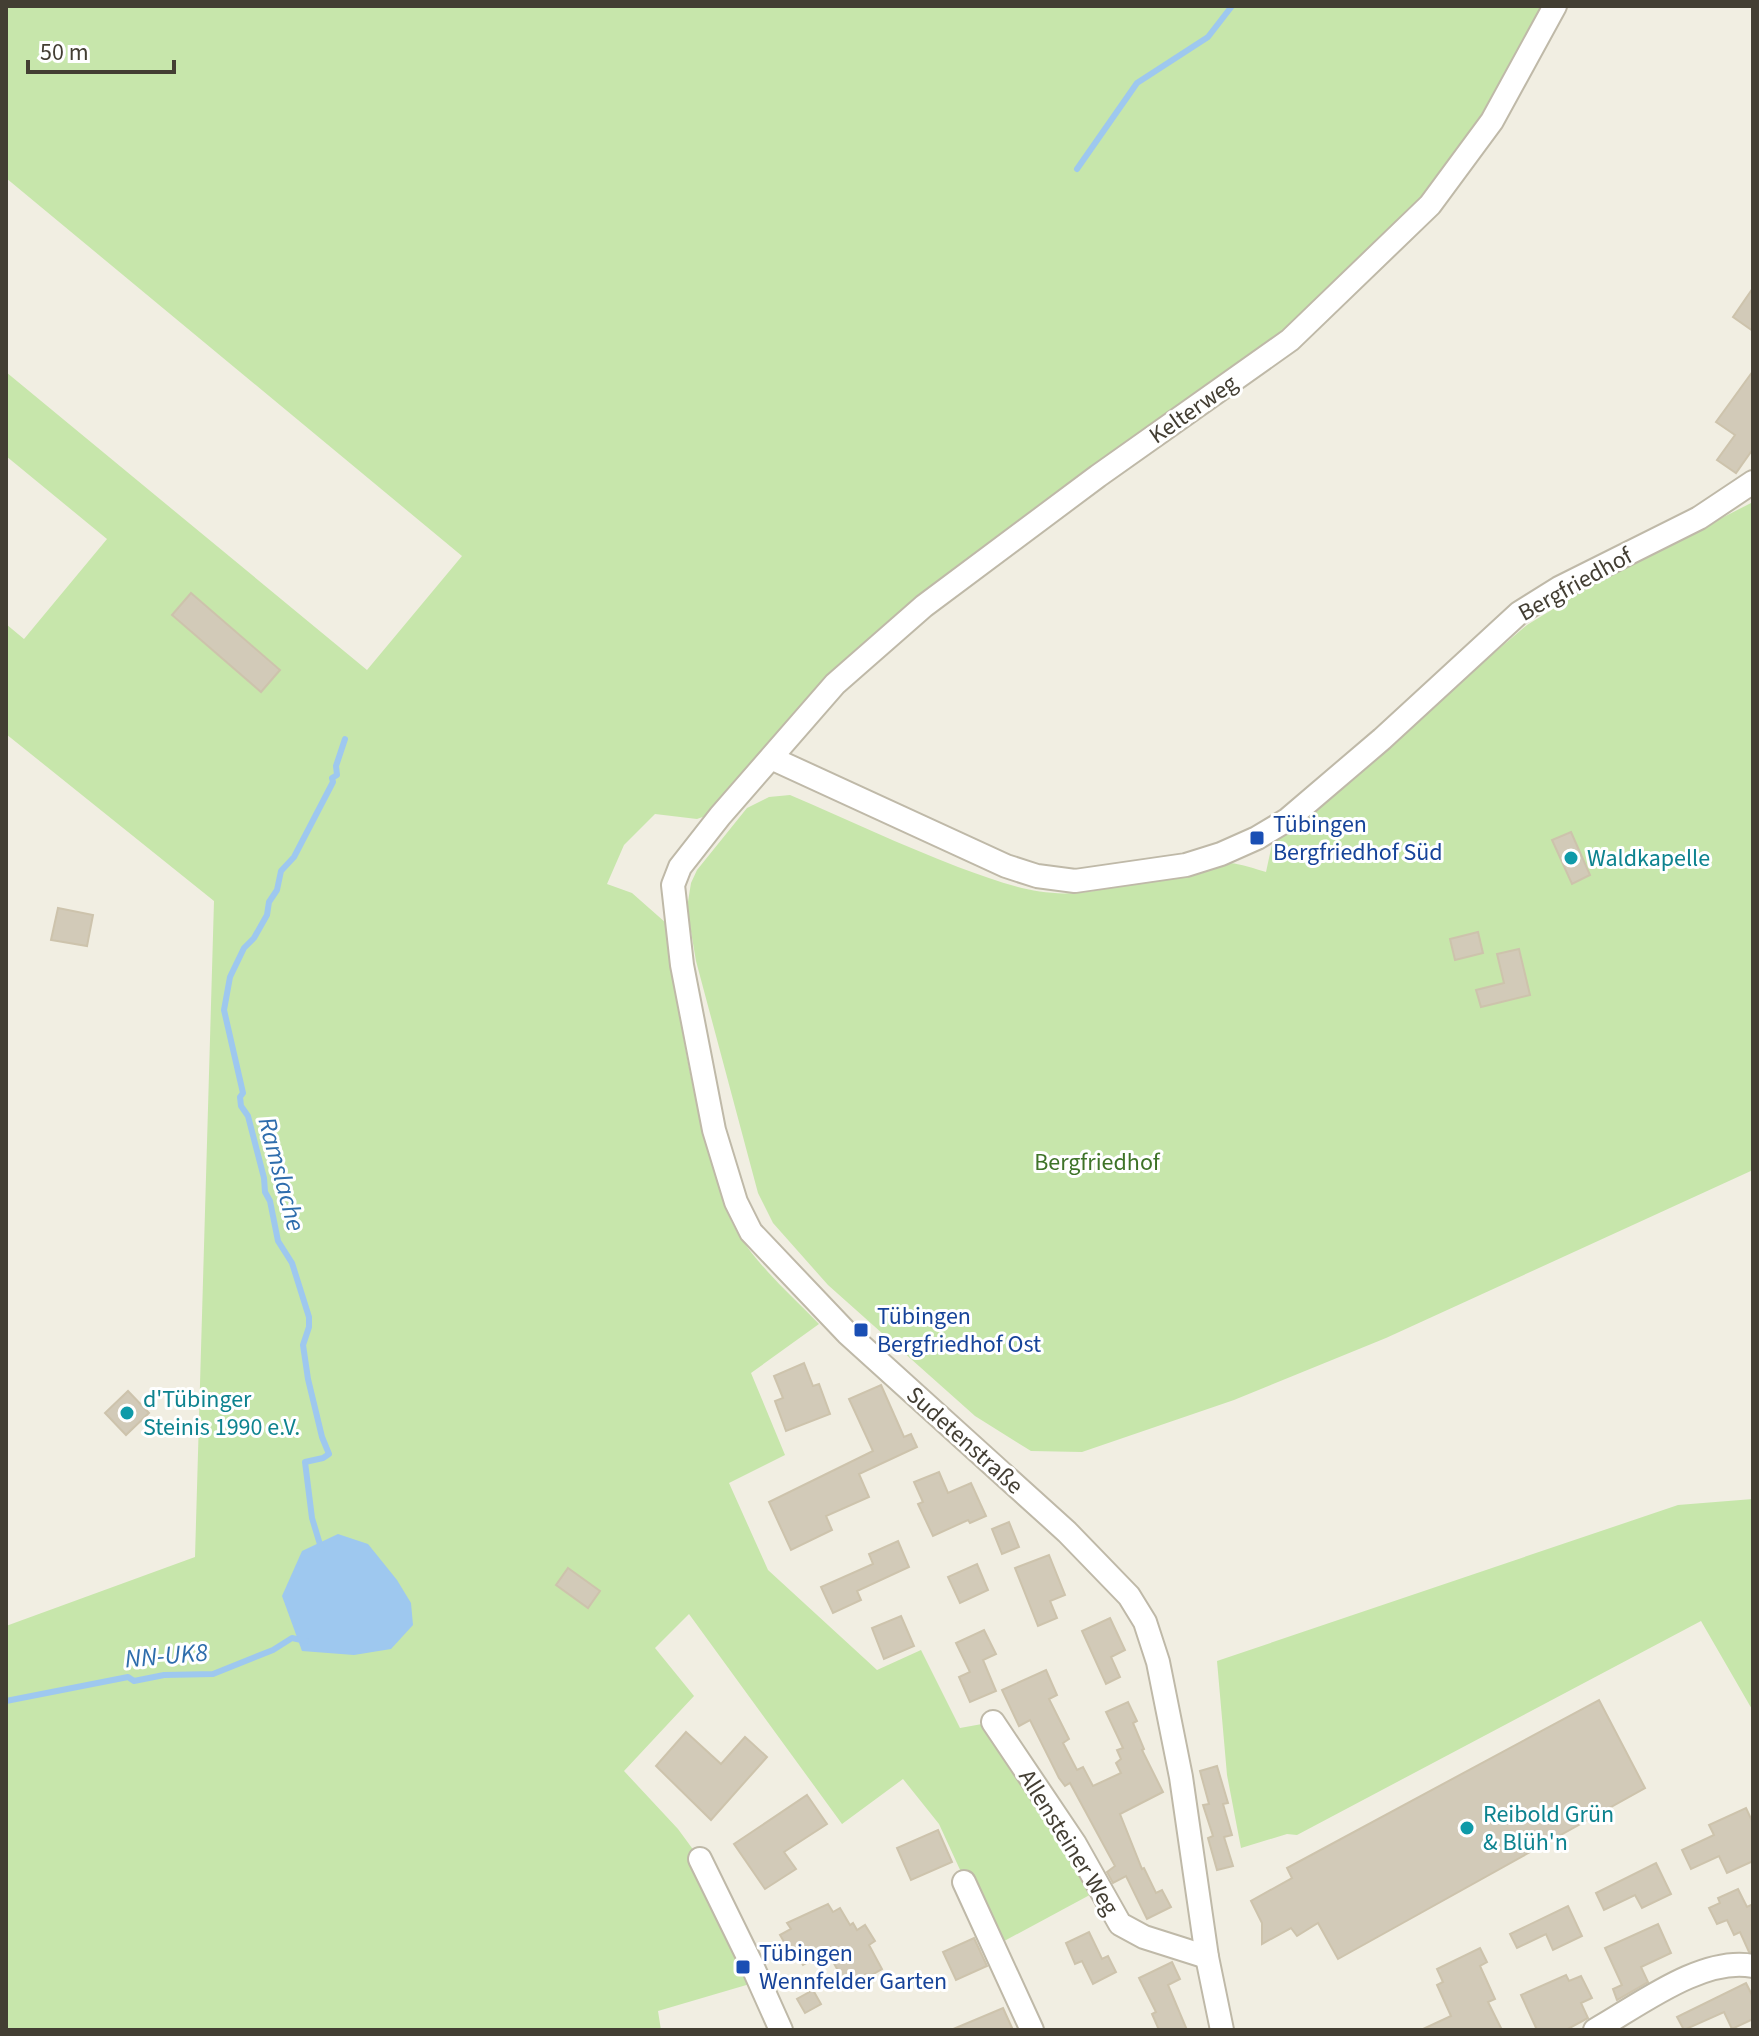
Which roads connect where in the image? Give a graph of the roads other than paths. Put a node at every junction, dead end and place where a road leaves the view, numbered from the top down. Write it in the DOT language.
graph roads {
  1 [pos="1555,6"];
  2 [pos="1753,482"];
  3 [pos="771,758"];
  4 [pos="993,1722"];
  5 [pos="700,1859"];
  6 [pos="964,1882"];
  7 [pos="1207,1957"];
  8 [pos="1753,1966"];
  9 [pos="781,2030"];
  10 [pos="1032,2030"];
  11 [pos="1222,2030"];
  12 [pos="1595,2030"];
  1 -- 3 [label="street, Kelterweg"];
  2 -- 3 [label="street, Bergfriedhof"];
  3 -- 7 [label="street, Sudetenstraße"];
  4 -- 7 [label="street, Allensteiner Weg"];
  5 -- 9 [label="street"];
  6 -- 10 [label="street"];
  7 -- 11 [label="street, Sudetenstraße"];
  8 -- 12 [label="street"];
}
